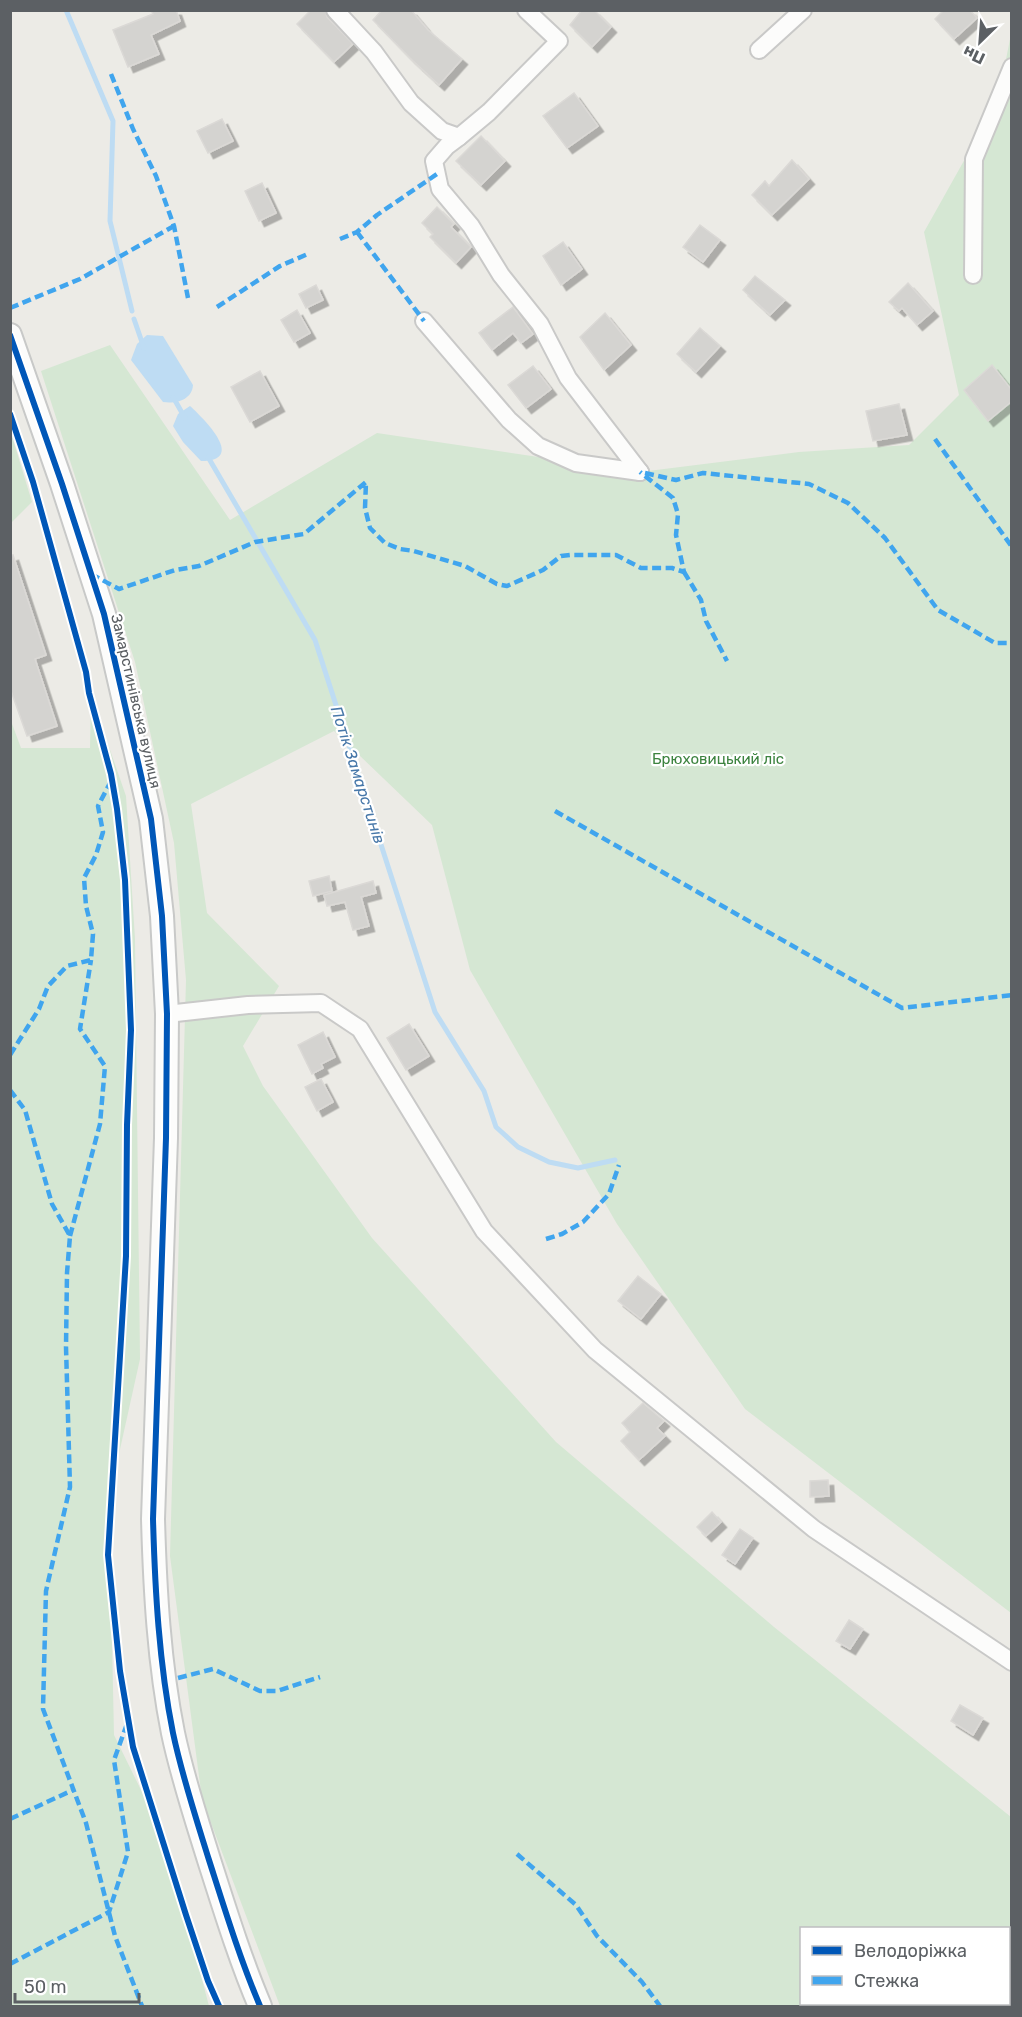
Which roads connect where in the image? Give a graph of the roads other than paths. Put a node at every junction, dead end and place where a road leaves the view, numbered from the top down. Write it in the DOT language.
graph roads {
  1 [pos="335,10"];
  2 [pos="526,10"];
  3 [pos="803,10"];
  4 [pos="759,50"];
  5 [pos="1011,67"];
  6 [pos="459,137"];
  7 [pos="973,275"];
  8 [pos="424,321"];
  9 [pos="11,336"];
  10 [pos="167,1014"];
  11 [pos="1011,1662"];
  12 [pos="260,2007"];
  1 -- 6 [label="street"];
  2 -- 6 [label="street"];
  3 -- 4 [label="street"];
  5 -- 7 [label="street"];
  6 -- 8 [label="street"];
  9 -- 10 [label="main road, Замарстинівська вулиця"];
  10 -- 11 [label="street"];
  10 -- 12 [label="main road, Замарстинівська вулиця"];
}
